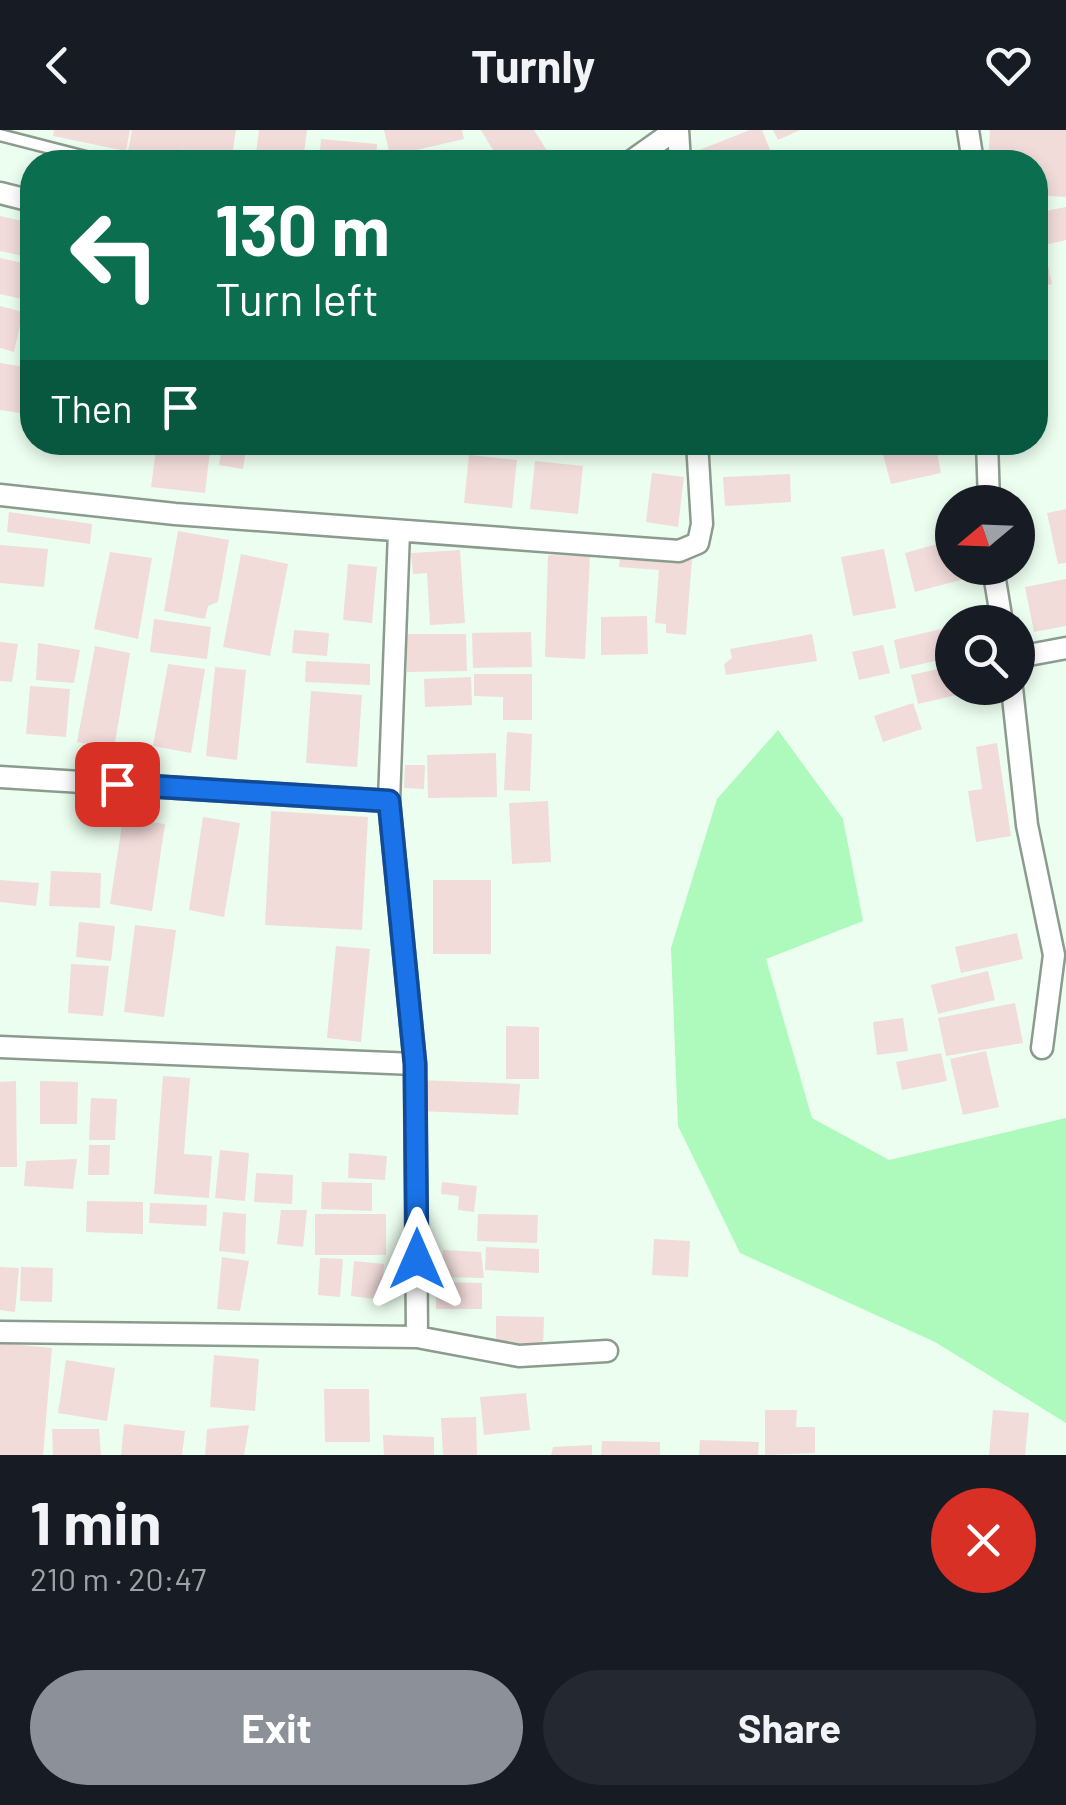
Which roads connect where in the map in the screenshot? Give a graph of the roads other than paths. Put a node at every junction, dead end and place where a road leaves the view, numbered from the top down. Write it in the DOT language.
graph roads {
  1 [pos="676,130"];
  2 [pos="0,134"];
  3 [pos="60,150"];
  4 [pos="647,150"];
  5 [pos="698,455"];
  6 [pos="987,455"];
  7 [pos="988,485"];
  8 [pos="0,494"];
  9 [pos="399,531"];
  10 [pos="1066,648"];
  11 [pos="1035,654"];
  12 [pos="1014,705"];
  13 [pos="0,776"];
  14 [pos="389,801"];
  15 [pos="0,1046"];
  16 [pos="1042,1048"];
  17 [pos="415,1064"];
  18 [pos="0,1332"];
  19 [pos="418,1337"];
  20 [pos="607,1351"];
  1 -- 4 [label="street"];
  2 -- 3 [label="lane"];
  5 -- 9 [label="street"];
  6 -- 7 [label="street"];
  8 -- 9 [label="street"];
  9 -- 14 [label="street"];
  10 -- 11 [label="street"];
  12 -- 16 [label="street"];
  13 -- 14 [label="street"];
  14 -- 17 [label="street"];
  15 -- 17 [label="street"];
  17 -- 19 [label="street"];
  18 -- 19 [label="street"];
  19 -- 20 [label="street"];
}
